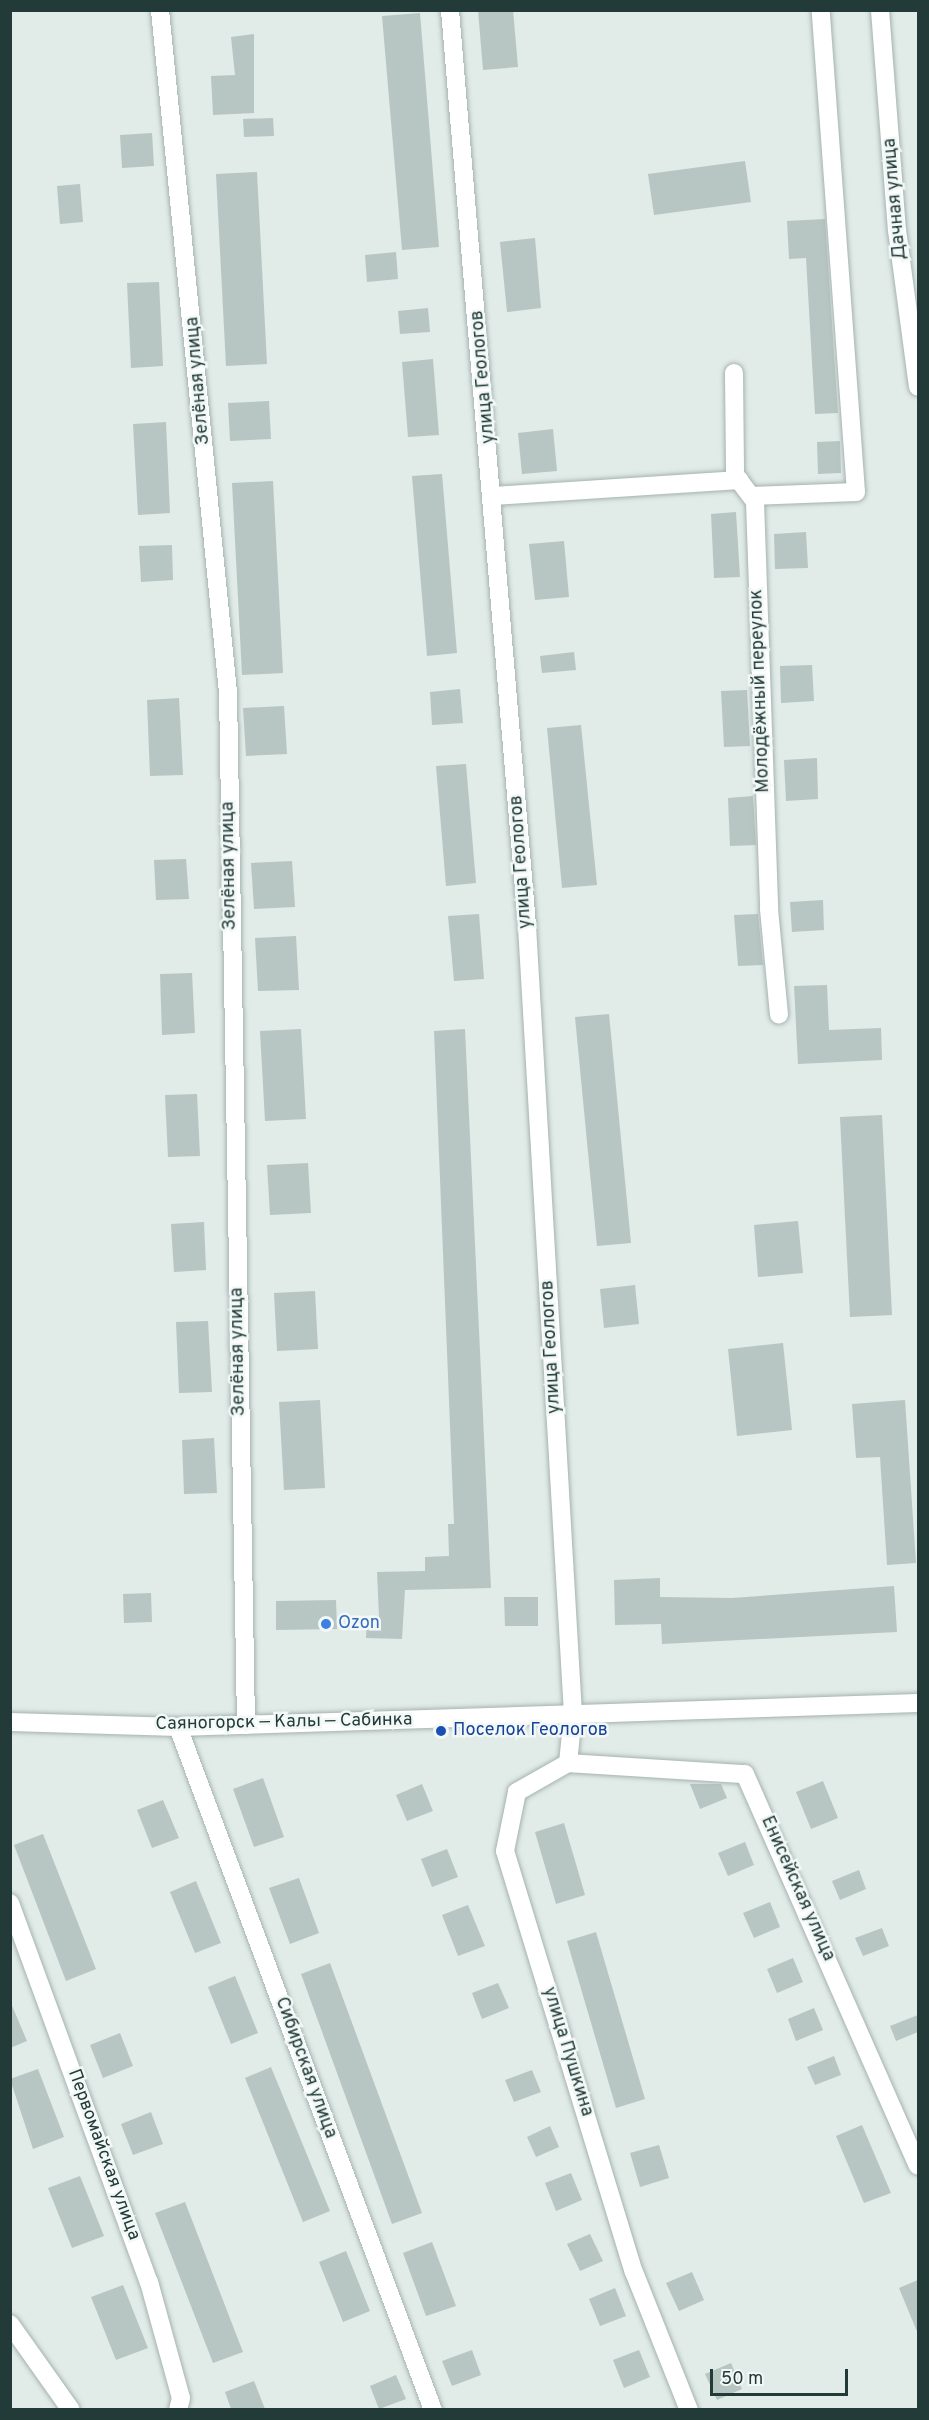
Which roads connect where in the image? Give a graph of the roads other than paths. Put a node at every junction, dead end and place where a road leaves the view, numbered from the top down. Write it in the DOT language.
graph roads {
  1 [pos="160,10"];
  2 [pos="450,10"];
  3 [pos="821,10"];
  4 [pos="880,10"];
  5 [pos="734,373"];
  6 [pos="918,387"];
  7 [pos="739,480"];
  8 [pos="493,496"];
  9 [pos="751,496"];
  10 [pos="779,1014"];
  11 [pos="918,1703"];
  12 [pos="565,1714"];
  13 [pos="10,1722"];
  14 [pos="246,1725"];
  15 [pos="178,1727"];
  16 [pos="568,1763"];
  17 [pos="10,1903"];
  18 [pos="918,2166"];
  19 [pos="10,2324"];
  20 [pos="71,2409"];
  21 [pos="178,2409"];
  22 [pos="433,2409"];
  23 [pos="689,2409"];
  1 -- 14 [label="street, Зелёная улица"];
  2 -- 8 [label="street, улица Геологов"];
  3 -- 9 [label="street"];
  4 -- 6 [label="street, Дачная улица"];
  5 -- 7 [label="street"];
  7 -- 8 [label="street"];
  7 -- 9 [label="street"];
  8 -- 12 [label="street, улица Геологов"];
  9 -- 10 [label="street, Молодёжный переулок"];
  11 -- 12 [label="street, Саяногорск — Калы — Сабинка"];
  12 -- 14 [label="street, Саяногорск — Калы — Сабинка"];
  12 -- 16 [label="street"];
  13 -- 15 [label="street, Саяногорск — Калы — Сабинка"];
  14 -- 15 [label="street, Саяногорск — Калы — Сабинка"];
  15 -- 22 [label="street, Сибирская улица"];
  16 -- 18 [label="street, Енисейская улица"];
  16 -- 23 [label="street, улица Пушкина"];
  17 -- 21 [label="street, Первомайская улица"];
  19 -- 20 [label="street"];
}
